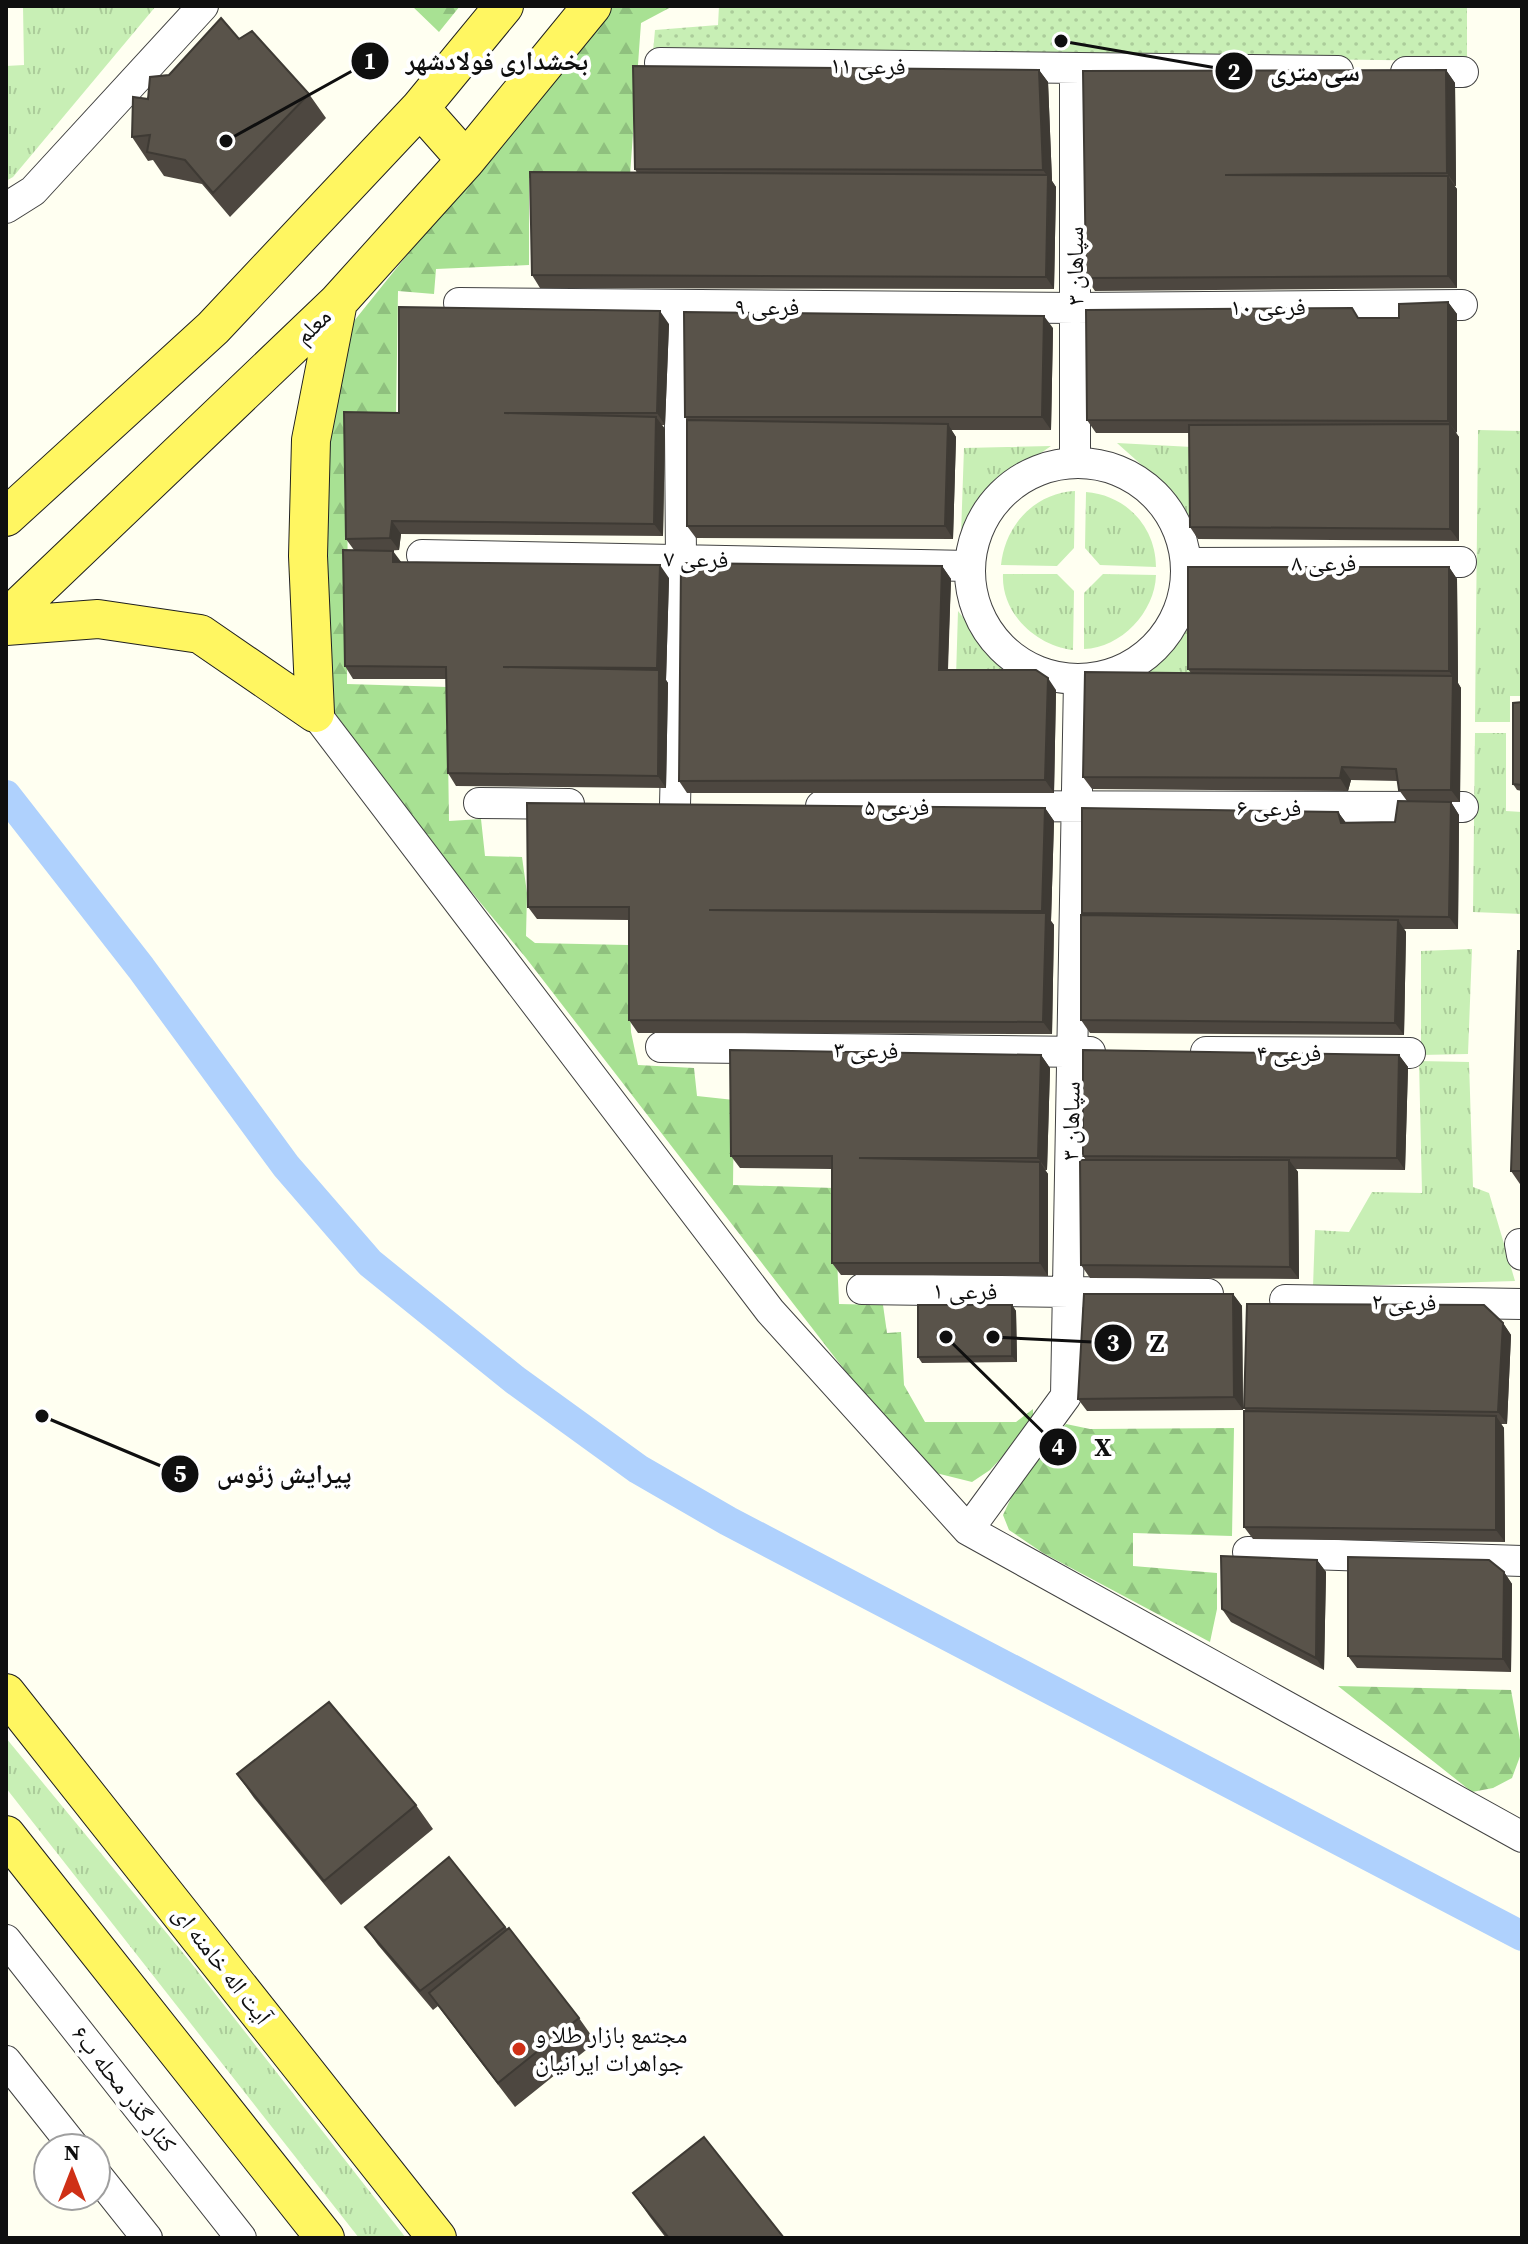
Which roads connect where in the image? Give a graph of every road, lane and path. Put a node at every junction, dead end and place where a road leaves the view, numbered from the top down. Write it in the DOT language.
graph roads {
  1 [pos="203,6"];
  2 [pos="504,6"];
  3 [pos="592,6"];
  4 [pos="660,63"];
  5 [pos="1075,69"];
  6 [pos="1463,72"];
  7 [pos="420,108"];
  8 [pos="466,160"];
  9 [pos="6,208"];
  10 [pos="338,302"];
  11 [pos="459,303"];
  12 [pos="1462,305"];
  13 [pos="679,307"];
  14 [pos="1075,308"];
  15 [pos="1075,462"];
  16 [pos="6,517"];
  17 [pos="422,555"];
  18 [pos="681,558"];
  19 [pos="1461,562"];
  20 [pos="1187,563"];
  21 [pos="969,566"];
  22 [pos="6,619"];
  23 [pos="6,626"];
  24 [pos="1079,680"];
  25 [pos="315,713"];
  26 [pos="479,803"];
  27 [pos="600,804"];
  28 [pos="645,805"];
  29 [pos="675,805"];
  30 [pos="707,806"];
  31 [pos="787,806"];
  32 [pos="1463,807"];
  33 [pos="1075,808"];
  34 [pos="661,1047"];
  35 [pos="1072,1052"];
  36 [pos="1118,1052"];
  37 [pos="1179,1052"];
  38 [pos="1410,1053"];
  39 [pos="862,1289"];
  40 [pos="1068,1293"];
  41 [pos="1232,1294"];
  42 [pos="1285,1300"];
  43 [pos="1522,1304"];
  44 [pos="968,1530"];
  45 [pos="1248,1552"];
  46 [pos="1522,1561"];
  47 [pos="6,1693"];
  48 [pos="6,1835"];
  49 [pos="1522,1837"];
  50 [pos="6,1940"];
  51 [pos="6,2061"];
  52 [pos="62,2132"];
  53 [pos="112,2194"];
  54 [pos="147,2238"];
  55 [pos="241,2238"];
  56 [pos="325,2238"];
  57 [pos="437,2238"];
  1 -- 9 [label="street"];
  2 -- 7 [label="main road"];
  3 -- 8 [label="main road, معلم"];
  4 -- 5 [label="street, فرعی ۱۱"];
  5 -- 6 [label="street, فرعی ۱۱"];
  5 -- 14 [label="street, سپاهان ۳"];
  7 -- 8 [label="main road"];
  7 -- 16 [label="main road"];
  8 -- 10 [label="main road, معلم"];
  10 -- 22 [label="main road, معلم"];
  10 -- 25 [label="main road"];
  11 -- 13 [label="street, فرعی ۹"];
  12 -- 14 [label="street, فرعی ۱۰"];
  13 -- 14 [label="street, فرعی ۹"];
  13 -- 18 [label="street"];
  14 -- 15 [label="street, سپاهان ۳"];
  15 -- 20 [label="street"];
  15 -- 21 [label="street"];
  17 -- 18 [label="street, فرعی ۷"];
  18 -- 21 [label="street, فرعی ۷"];
  18 -- 29 [label="street"];
  19 -- 20 [label="street, فرعی ۸"];
  20 -- 24 [label="street"];
  21 -- 24 [label="street"];
  23 -- 25 [label="main road"];
  24 -- 33 [label="street, سپاهان ۳"];
  25 -- 44 [label="street"];
  26 -- 27 [label="street"];
  28 -- 29 [label="street"];
  29 -- 30 [label="street"];
  31 -- 33 [label="street, فرعی ۵"];
  32 -- 33 [label="street, فرعی ۶"];
  33 -- 35 [label="street, سپاهان ۳"];
  34 -- 35 [label="street, فرعی ۳"];
  35 -- 36 [label="street"];
  35 -- 40 [label="street, سپاهان ۳"];
  37 -- 38 [label="street, فرعی ۴"];
  39 -- 40 [label="street, فرعی ۱"];
  40 -- 41 [label="street"];
  40 -- 44 [label="street, سپاهان ۳"];
  42 -- 43 [label="street, فرعی ۲"];
  44 -- 49 [label="street"];
  45 -- 46 [label="street"];
  47 -- 57 [label="main road, آیت اله خامنه ای"];
  48 -- 56 [label="main road"];
  50 -- 55 [label="street, کنار گذر محله ب۶"];
  51 -- 52 [label="street"];
  53 -- 54 [label="street"];
}
